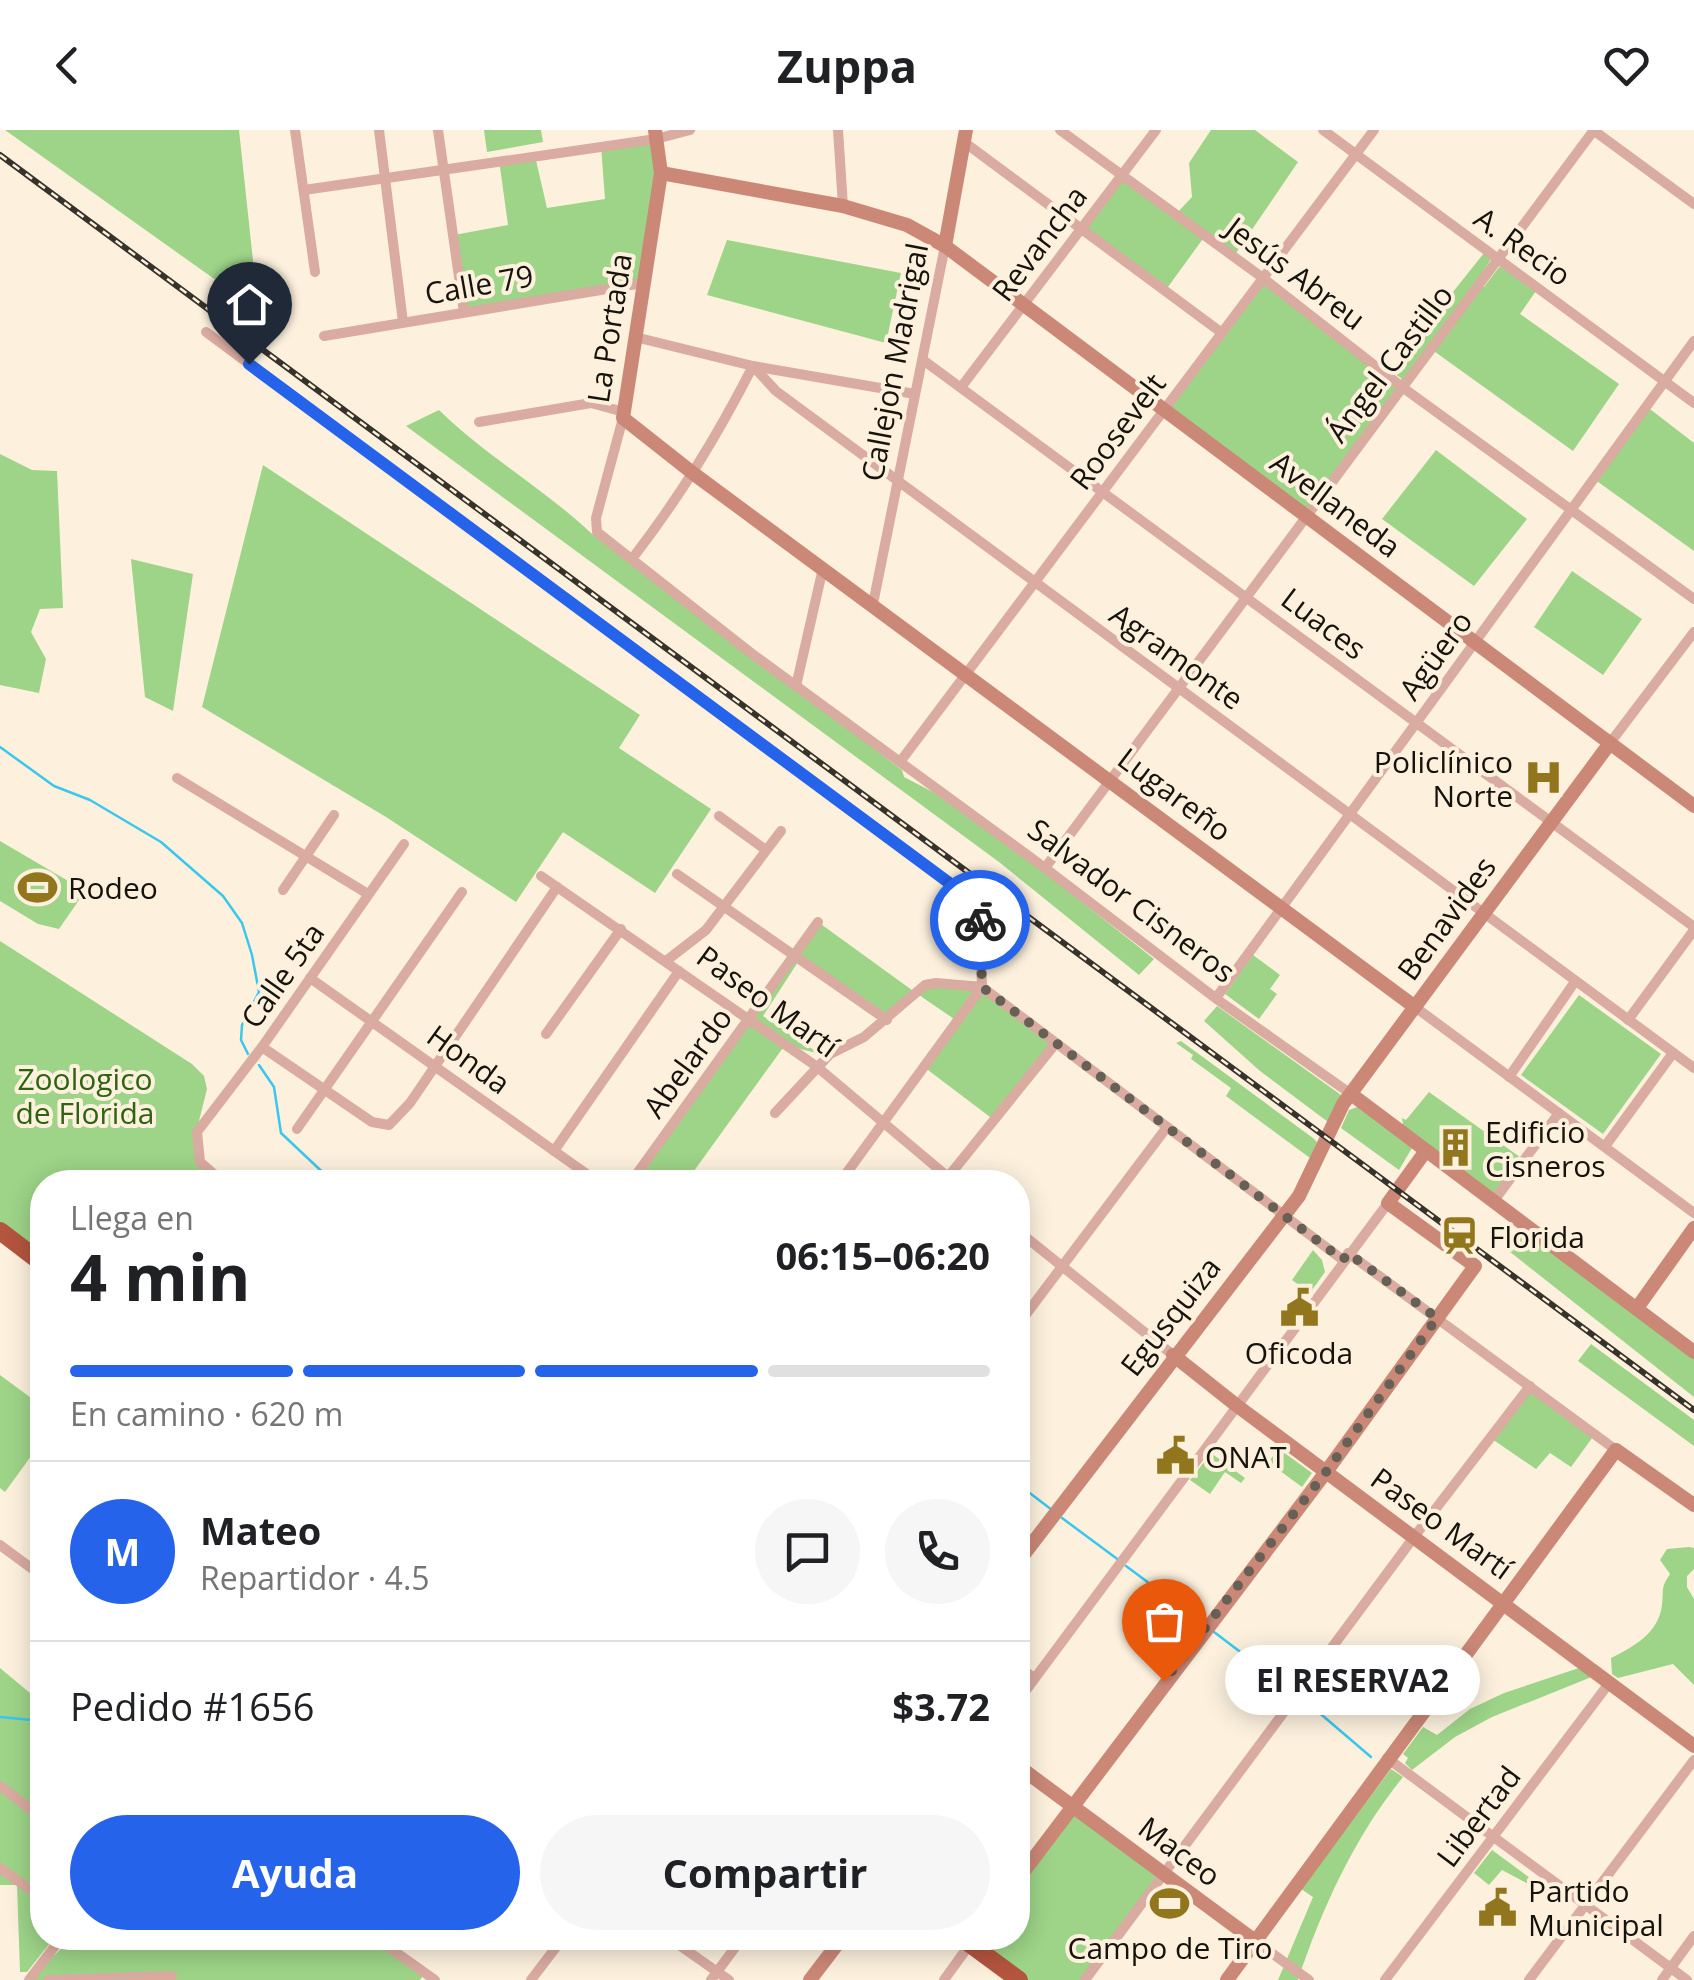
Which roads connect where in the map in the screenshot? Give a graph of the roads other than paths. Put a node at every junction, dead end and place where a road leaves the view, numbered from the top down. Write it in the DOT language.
graph roads {
  1 [pos="295,130"];
  2 [pos="380,130"];
  3 [pos="438,130"];
  4 [pos="690,130"];
  5 [pos="838,130"];
  6 [pos="1060,130"];
  7 [pos="1156,130"];
  8 [pos="1323,130"];
  9 [pos="1374,130"];
  10 [pos="1594,130"];
  11 [pos="655,134"];
  12 [pos="965,136"];
  13 [pos="1356,154"];
  14 [pos="443,168"];
  15 [pos="660,173"];
  16 [pos="1122,176"];
  17 [pos="385,177"];
  18 [pos="304,190"];
  19 [pos="1694,204"];
  20 [pos="843,206"];
  21 [pos="1082,228"];
  22 [pos="945,246"];
  23 [pos="1498,259"];
  24 [pos="315,272"];
  25 [pos="1263,278"];
  26 [pos="643,284"];
  27 [pos="1024,305"];
  28 [pos="464,312"];
  29 [pos="403,322"];
  30 [pos="206,332"];
  31 [pos="1222,332"];
  32 [pos="324,336"];
  33 [pos="635,337"];
  34 [pos="1694,341"];
  35 [pos="923,360"];
  36 [pos="752,366"];
  37 [pos="1665,381"];
  38 [pos="962,386"];
  39 [pos="1402,387"];
  40 [pos="915,394"];
  41 [pos="1694,402"];
  42 [pos="1163,411"];
  43 [pos="624,415"];
  44 [pos="479,422"];
  45 [pos="694,474"];
  46 [pos="900,480"];
  47 [pos="1104,491"];
  48 [pos="1571,510"];
  49 [pos="1308,516"];
  50 [pos="597,532"];
  51 [pos="632,559"];
  52 [pos="824,568"];
  53 [pos="1036,584"];
  54 [pos="1246,596"];
  55 [pos="1694,599"];
  56 [pos="873,604"];
  57 [pos="1694,632"];
  58 [pos="1474,643"];
  59 [pos="966,674"];
  60 [pos="796,686"];
  61 [pos="1179,688"];
  62 [pos="1416,722"];
  63 [pos="1610,743"];
  64 [pos="900,762"];
  65 [pos="176,778"];
  66 [pos="1110,780"];
  67 [pos="1694,806"];
  68 [pos="334,815"];
  69 [pos="1350,815"];
  70 [pos="719,816"];
  71 [pos="1552,822"];
  72 [pos="780,830"];
  73 [pos="404,844"];
  74 [pos="766,850"];
  75 [pos="306,856"];
  76 [pos="1046,868"];
  77 [pos="677,874"];
  78 [pos="541,876"];
  79 [pos="557,887"];
  80 [pos="283,890"];
  81 [pos="462,892"];
  82 [pos="368,894"];
  83 [pos="724,907"];
  84 [pos="1281,909"];
  85 [pos="1484,914"];
  86 [pos="818,922"];
  87 [pos="621,929"];
  88 [pos="1694,929"];
  89 [pos="792,956"];
  90 [pos="666,961"];
  91 [pos="679,971"];
  92 [pos="310,978"];
  93 [pos="1574,982"];
  94 [pos="982,987"];
  95 [pos="1216,998"];
  96 [pos="1414,1008"];
  97 [pos="749,1019"];
  98 [pos="371,1020"];
  99 [pos="888,1020"];
  100 [pos="1628,1020"];
  101 [pos="546,1034"];
  102 [pos="1056,1043"];
  103 [pos="262,1047"];
  104 [pos="1673,1052"];
  105 [pos="436,1065"];
  106 [pos="816,1066"];
  107 [pos="1694,1068"];
  108 [pos="1509,1077"];
  109 [pos="325,1090"];
  110 [pos="1351,1094"];
  111 [pos="774,1113"];
  112 [pos="1559,1113"];
  113 [pos="884,1124"];
  114 [pos="1167,1127"];
  115 [pos="296,1129"];
  116 [pos="1606,1146"];
  117 [pos="554,1151"];
  118 [pos="1425,1152"];
  119 [pos="209,1170"];
  120 [pos="581,1170"];
  121 [pos="639,1170"];
  122 [pos="849,1170"];
  123 [pos="936,1170"];
  124 [pos="958,1170"];
  125 [pos="1493,1202"];
  126 [pos="1388,1203"];
  127 [pos="1694,1213"];
  128 [pos="1284,1216"];
  129 [pos="1694,1228"];
  130 [pos="0,1231"];
  131 [pos="1030,1240"];
  132 [pos="30,1254"];
  133 [pos="1346,1256"];
  134 [pos="1063,1266"];
  135 [pos="1637,1308"];
  136 [pos="1030,1309"];
  137 [pos="1437,1318"];
  138 [pos="1694,1352"];
  139 [pos="1174,1355"];
  140 [pos="1530,1386"];
  141 [pos="1236,1405"];
  142 [pos="1616,1450"];
  143 [pos="1326,1472"];
  144 [pos="1694,1506"];
  145 [pos="1414,1537"];
  146 [pos="0,1545"];
  147 [pos="1030,1546"];
  148 [pos="30,1567"];
  149 [pos="1503,1602"];
  150 [pos="1030,1675"];
  151 [pos="1034,1678"];
  152 [pos="1610,1682"];
  153 [pos="1030,1684"];
  154 [pos="1694,1746"];
  155 [pos="1388,1758"];
  156 [pos="1694,1760"];
  157 [pos="1030,1775"];
  158 [pos="0,1786"];
  159 [pos="1072,1806"];
  160 [pos="30,1809"];
  161 [pos="1492,1838"];
  162 [pos="1030,1863"];
  163 [pos="0,1868"];
  164 [pos="1165,1874"];
  165 [pos="30,1889"];
  166 [pos="1583,1905"];
  167 [pos="1694,1936"];
  168 [pos="1255,1941"];
  169 [pos="52,1950"];
  170 [pos="394,1950"];
  171 [pos="554,1950"];
  172 [pos="683,1950"];
  173 [pos="733,1950"];
  174 [pos="833,1950"];
  175 [pos="963,1950"];
  176 [pos="981,1950"];
  177 [pos="1670,1968"];
  178 [pos="172,1976"];
  179 [pos="714,1976"];
  180 [pos="426,1978"];
  181 [pos="29,1980"];
  182 [pos="48,1980"];
  183 [pos="531,1980"];
  184 [pos="729,1980"];
  185 [pos="810,1980"];
  186 [pos="944,1980"];
  187 [pos="1018,1980"];
  188 [pos="1085,1980"];
  189 [pos="1226,1980"];
  190 [pos="1309,1980"];
  191 [pos="1385,1980"];
  192 [pos="1528,1980"];
  193 [pos="1662,1980"];
  194 [pos="1686,1980"];
  1 -- 18 [label="street"];
  2 -- 17 [label="street"];
  3 -- 14 [label="street"];
  4 -- 11 [label="street"];
  5 -- 20 [label="street"];
  6 -- 16 [label="street, Jesús Abreu"];
  7 -- 16 [label="street, Revancha"];
  8 -- 13 [label="street, A. Recio"];
  9 -- 13 [label="street, Roosevelt"];
  10 -- 19 [label="street"];
  10 -- 23 [label="street, Ángel Castillo"];
  11 -- 14 [label="street"];
  11 -- 15 [label="street, La Portada"];
  12 -- 21 [label="street"];
  12 -- 22 [label="street, Callejon Madrigal"];
  13 -- 23 [label="street, A. Recio"];
  13 -- 25 [label="street, Roosevelt"];
  14 -- 17 [label="street"];
  14 -- 28 [label="street"];
  15 -- 20 [label="street, Avellaneda"];
  15 -- 26 [label="street, La Portada"];
  16 -- 21 [label="street, Revancha"];
  16 -- 25 [label="street, Jesús Abreu"];
  17 -- 18 [label="street"];
  17 -- 29 [label="street"];
  18 -- 24 [label="street"];
  20 -- 22 [label="street, Avellaneda"];
  21 -- 27 [label="street, Revancha"];
  21 -- 31 [label="street"];
  22 -- 27 [label="street, Avellaneda"];
  22 -- 35 [label="street, Callejon Madrigal"];
  23 -- 37 [label="street, A. Recio"];
  23 -- 39 [label="street, Ángel Castillo"];
  25 -- 31 [label="street, Roosevelt"];
  25 -- 39 [label="street, Jesús Abreu"];
  26 -- 28 [label="street, Calle 79"];
  26 -- 33 [label="street, La Portada"];
  27 -- 38 [label="street, Revancha"];
  27 -- 42 [label="street, Avellaneda"];
  28 -- 29 [label="street, Calle 79"];
  29 -- 32 [label="street, Calle 79"];
  30 -- 94 [label="street"];
  31 -- 42 [label="street, Roosevelt"];
  33 -- 36 [label="street"];
  33 -- 43 [label="street, La Portada"];
  34 -- 37 [label="street, Agüero"];
  35 -- 38 [label="street, Luaces"];
  35 -- 40 [label="street, Callejon Madrigal"];
  36 -- 40 [label="street"];
  36 -- 45 [label="street"];
  36 -- 46 [label="street, Agramonte"];
  37 -- 41 [label="street, A. Recio"];
  37 -- 48 [label="street, Agüero"];
  38 -- 47 [label="street, Luaces"];
  39 -- 48 [label="street, Jesús Abreu"];
  39 -- 49 [label="street, Ángel Castillo"];
  40 -- 46 [label="street, Callejon Madrigal"];
  42 -- 47 [label="street, Roosevelt"];
  42 -- 49 [label="street, Avellaneda"];
  43 -- 44 [label="street"];
  43 -- 45 [label="street, Lugareño"];
  43 -- 50 [label="street, La Portada"];
  45 -- 51 [label="street"];
  45 -- 52 [label="street, Lugareño"];
  46 -- 53 [label="street, Agramonte"];
  46 -- 56 [label="street, Callejon Madrigal"];
  47 -- 53 [label="street, Roosevelt"];
  47 -- 54 [label="street, Luaces"];
  48 -- 55 [label="street, Jesús Abreu"];
  48 -- 58 [label="street, Agüero"];
  49 -- 54 [label="street, Ángel Castillo"];
  49 -- 58 [label="street, Avellaneda"];
  50 -- 51 [label="street, Salvador Cisneros"];
  51 -- 60 [label="street, Salvador Cisneros"];
  52 -- 56 [label="street, Lugareño"];
  52 -- 60 [label="street"];
  53 -- 59 [label="street, Roosevelt"];
  53 -- 61 [label="street, Agramonte"];
  54 -- 61 [label="street, Ángel Castillo"];
  54 -- 62 [label="street, Luaces"];
  56 -- 59 [label="street, Lugareño"];
  57 -- 63 [label="street, Benavides"];
  58 -- 62 [label="street, Agüero"];
  58 -- 63 [label="street, Avellaneda"];
  59 -- 64 [label="street, Roosevelt"];
  59 -- 66 [label="street, Lugareño"];
  60 -- 64 [label="street, Salvador Cisneros"];
  61 -- 66 [label="street, Ángel Castillo"];
  61 -- 69 [label="street, Agramonte"];
  62 -- 69 [label="street, Agüero"];
  62 -- 71 [label="street, Luaces"];
  63 -- 67 [label="street, Avellaneda"];
  63 -- 71 [label="street, Benavides"];
  64 -- 76 [label="street, Salvador Cisneros"];
  65 -- 75 [label="street"];
  66 -- 76 [label="street, Ángel Castillo"];
  66 -- 84 [label="street, Lugareño"];
  68 -- 75 [label="street"];
  69 -- 84 [label="street, Agüero"];
  69 -- 85 [label="street, Agramonte"];
  70 -- 74 [label="street"];
  71 -- 85 [label="street, Benavides"];
  71 -- 88 [label="street, Luaces"];
  72 -- 74 [label="street"];
  73 -- 82 [label="street, Calle 5ta"];
  74 -- 83 [label="street"];
  75 -- 80 [label="street"];
  75 -- 82 [label="street"];
  76 -- 95 [label="street, Salvador Cisneros"];
  77 -- 83 [label="street"];
  78 -- 79 [label="street, Paseo Martí"];
  79 -- 87 [label="street, Paseo Martí"];
  79 -- 105 [label="street"];
  81 -- 98 [label="street"];
  82 -- 92 [label="street, Calle 5ta"];
  83 -- 89 [label="street"];
  83 -- 90 [label="street"];
  84 -- 95 [label="street, Agüero"];
  84 -- 96 [label="street, Lugareño"];
  85 -- 93 [label="street, Agramonte"];
  85 -- 96 [label="street, Benavides"];
  86 -- 89 [label="street, Abelardo"];
  87 -- 90 [label="street, Paseo Martí"];
  87 -- 101 [label="street"];
  88 -- 100 [label="street"];
  89 -- 97 [label="street, Abelardo"];
  89 -- 99 [label="street"];
  90 -- 91 [label="street, Paseo Martí"];
  91 -- 97 [label="street, Paseo Martí"];
  91 -- 117 [label="street"];
  92 -- 98 [label="street, Honda"];
  92 -- 103 [label="street, Calle 5ta"];
  93 -- 100 [label="street, Agramonte"];
  93 -- 108 [label="street"];
  94 -- 99 [label="street"];
  94 -- 102 [label="street"];
  94 -- 113 [label="street"];
  95 -- 110 [label="street, Salvador Cisneros"];
  96 -- 108 [label="street, Lugareño"];
  96 -- 110 [label="street, Benavides"];
  97 -- 106 [label="street, Paseo Martí"];
  97 -- 121 [label="street, Abelardo"];
  98 -- 105 [label="street, Honda"];
  98 -- 109 [label="street"];
  99 -- 106 [label="street"];
  100 -- 104 [label="street, Agramonte"];
  102 -- 114 [label="street"];
  102 -- 124 [label="street"];
  103 -- 109 [label="street"];
  103 -- 119 [label="street, Calle 5ta"];
  104 -- 107 [label="street, Agramonte"];
  104 -- 116 [label="street"];
  105 -- 109 [label="street"];
  105 -- 117 [label="street, Honda"];
  106 -- 111 [label="street"];
  106 -- 113 [label="street, Paseo Martí"];
  108 -- 112 [label="street, Lugareño"];
  109 -- 115 [label="street"];
  110 -- 118 [label="street, Salvador Cisneros"];
  110 -- 128 [label="street, Egusquiza"];
  112 -- 116 [label="street, Lugareño"];
  112 -- 125 [label="street"];
  113 -- 122 [label="street"];
  113 -- 123 [label="street, Paseo Martí"];
  114 -- 128 [label="street"];
  114 -- 134 [label="street"];
  116 -- 127 [label="street, Lugareño"];
  117 -- 120 [label="street, Honda"];
  118 -- 125 [label="street, Salvador Cisneros"];
  118 -- 126 [label="street"];
  125 -- 135 [label="street, Salvador Cisneros"];
  126 -- 133 [label="street"];
  126 -- 137 [label="street"];
  128 -- 133 [label="street"];
  128 -- 139 [label="street, Egusquiza"];
  129 -- 135 [label="street"];
  130 -- 132 [label="highway"];
  131 -- 134 [label="street, Paseo Martí"];
  133 -- 137 [label="street"];
  133 -- 141 [label="street"];
  134 -- 136 [label="street"];
  134 -- 139 [label="street, Paseo Martí"];
  135 -- 138 [label="street, Salvador Cisneros"];
  137 -- 140 [label="street"];
  137 -- 143 [label="street"];
  139 -- 141 [label="street, Paseo Martí"];
  139 -- 147 [label="street, Egusquiza"];
  140 -- 142 [label="street"];
  140 -- 145 [label="street"];
  141 -- 143 [label="street, Paseo Martí"];
  141 -- 151 [label="street"];
  142 -- 144 [label="street"];
  142 -- 149 [label="street"];
  143 -- 145 [label="street, Paseo Martí"];
  143 -- 159 [label="street"];
  145 -- 149 [label="street, Paseo Martí"];
  145 -- 164 [label="street"];
  146 -- 148 [label="street"];
  149 -- 152 [label="street, Paseo Martí"];
  149 -- 155 [label="street"];
  150 -- 151 [label="street"];
  151 -- 153 [label="street"];
  152 -- 154 [label="street, Paseo Martí"];
  152 -- 161 [label="street, Libertad"];
  155 -- 161 [label="street"];
  155 -- 168 [label="street"];
  156 -- 166 [label="street"];
  157 -- 159 [label="street, Maceo"];
  158 -- 160 [label="street"];
  159 -- 162 [label="street"];
  159 -- 164 [label="street, Maceo"];
  161 -- 166 [label="street"];
  161 -- 191 [label="street, Libertad"];
  163 -- 165 [label="street"];
  164 -- 168 [label="street, Maceo"];
  164 -- 188 [label="street"];
  166 -- 177 [label="street"];
  166 -- 192 [label="street"];
  167 -- 177 [label="street"];
  168 -- 189 [label="street"];
  168 -- 190 [label="street, Maceo"];
  169 -- 181 [label="street"];
  170 -- 180 [label="street"];
  171 -- 183 [label="street"];
  172 -- 179 [label="street"];
  173 -- 179 [label="street"];
  174 -- 185 [label="street"];
  175 -- 186 [label="street"];
  176 -- 187 [label="highway"];
  177 -- 193 [label="street"];
  177 -- 194 [label="street"];
  178 -- 182 [label="street"];
  179 -- 184 [label="street"];
}
